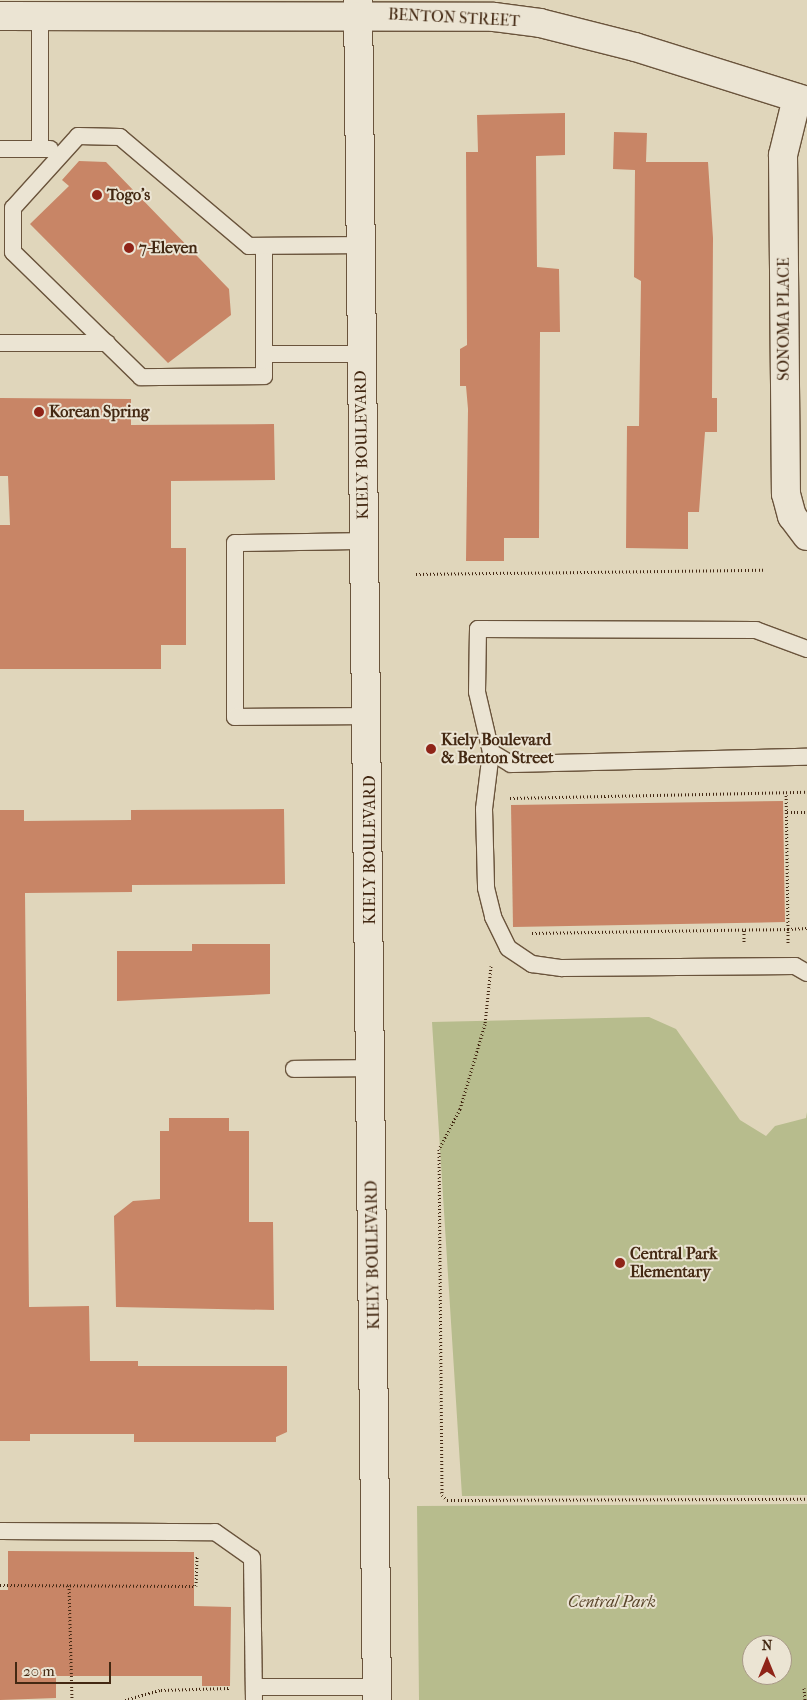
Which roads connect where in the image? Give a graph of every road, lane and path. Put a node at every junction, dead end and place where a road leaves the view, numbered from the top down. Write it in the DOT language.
graph roads {
  1 [pos="359,7"];
  2 [pos="0,16"];
  3 [pos="40,16"];
  4 [pos="802,99"];
  5 [pos="0,149"];
  6 [pos="40,149"];
  7 [pos="66,149"];
  8 [pos="361,245"];
  9 [pos="264,246"];
  10 [pos="7,252"];
  11 [pos="0,343"];
  12 [pos="106,343"];
  13 [pos="264,354"];
  14 [pos="361,354"];
  15 [pos="807,536"];
  16 [pos="363,541"];
  17 [pos="765,570"];
  18 [pos="416,574"];
  19 [pos="807,649"];
  20 [pos="368,716"];
  21 [pos="491,752"];
  22 [pos="807,757"];
  23 [pos="807,792"];
  24 [pos="786,793"];
  25 [pos="510,808"];
  26 [pos="787,812"];
  27 [pos="807,812"];
  28 [pos="807,928"];
  29 [pos="788,929"];
  30 [pos="528,933"];
  31 [pos="503,938"];
  32 [pos="807,973"];
  33 [pos="371,1068"];
  34 [pos="294,1069"];
  35 [pos="807,1499"];
  36 [pos="0,1531"];
  37 [pos="198,1532"];
  38 [pos="0,1585"];
  39 [pos="69,1585"];
  40 [pos="804,1688"];
  41 [pos="254,1694"];
  42 [pos="377,1694"];
  43 [pos="72,1700"];
  44 [pos="125,1700"];
  45 [pos="804,1700"];
  1 -- 3 [label="main road, BENTON STREET"];
  1 -- 4 [label="main road, BENTON STREET"];
  1 -- 8 [label="main road, KIELY BOULEVARD"];
  2 -- 3 [label="main road, BENTON STREET"];
  3 -- 6 [label="lane"];
  4 -- 15 [label="main road, SONOMA PLACE"];
  5 -- 6 [label="lane"];
  6 -- 7 [label="lane"];
  7 -- 9 [label="lane"];
  7 -- 10 [label="lane"];
  8 -- 9 [label="lane"];
  8 -- 14 [label="main road, KIELY BOULEVARD"];
  9 -- 13 [label="lane"];
  10 -- 12 [label="lane"];
  11 -- 12 [label="lane"];
  12 -- 13 [label="lane"];
  13 -- 14 [label="lane"];
  14 -- 16 [label="main road, KIELY BOULEVARD"];
  16 -- 20 [label="main road, KIELY BOULEVARD"];
  16 -- 20 [label="lane"];
  17 -- 18 [label="path"];
  19 -- 21 [label="lane"];
  20 -- 33 [label="main road, KIELY BOULEVARD"];
  21 -- 22 [label="lane"];
  21 -- 31 [label="lane"];
  23 -- 24 [label="path"];
  24 -- 25 [label="path"];
  24 -- 26 [label="path"];
  26 -- 27 [label="path"];
  26 -- 29 [label="path"];
  28 -- 29 [label="path"];
  29 -- 30 [label="path"];
  31 -- 32 [label="lane"];
  31 -- 35 [label="path"];
  33 -- 34 [label="lane"];
  33 -- 42 [label="main road, KIELY BOULEVARD"];
  36 -- 37 [label="lane"];
  37 -- 39 [label="path"];
  37 -- 41 [label="lane"];
  38 -- 39 [label="path"];
  39 -- 43 [label="path"];
  40 -- 45 [label="path"];
  41 -- 42 [label="lane"];
  41 -- 44 [label="path"];
}
